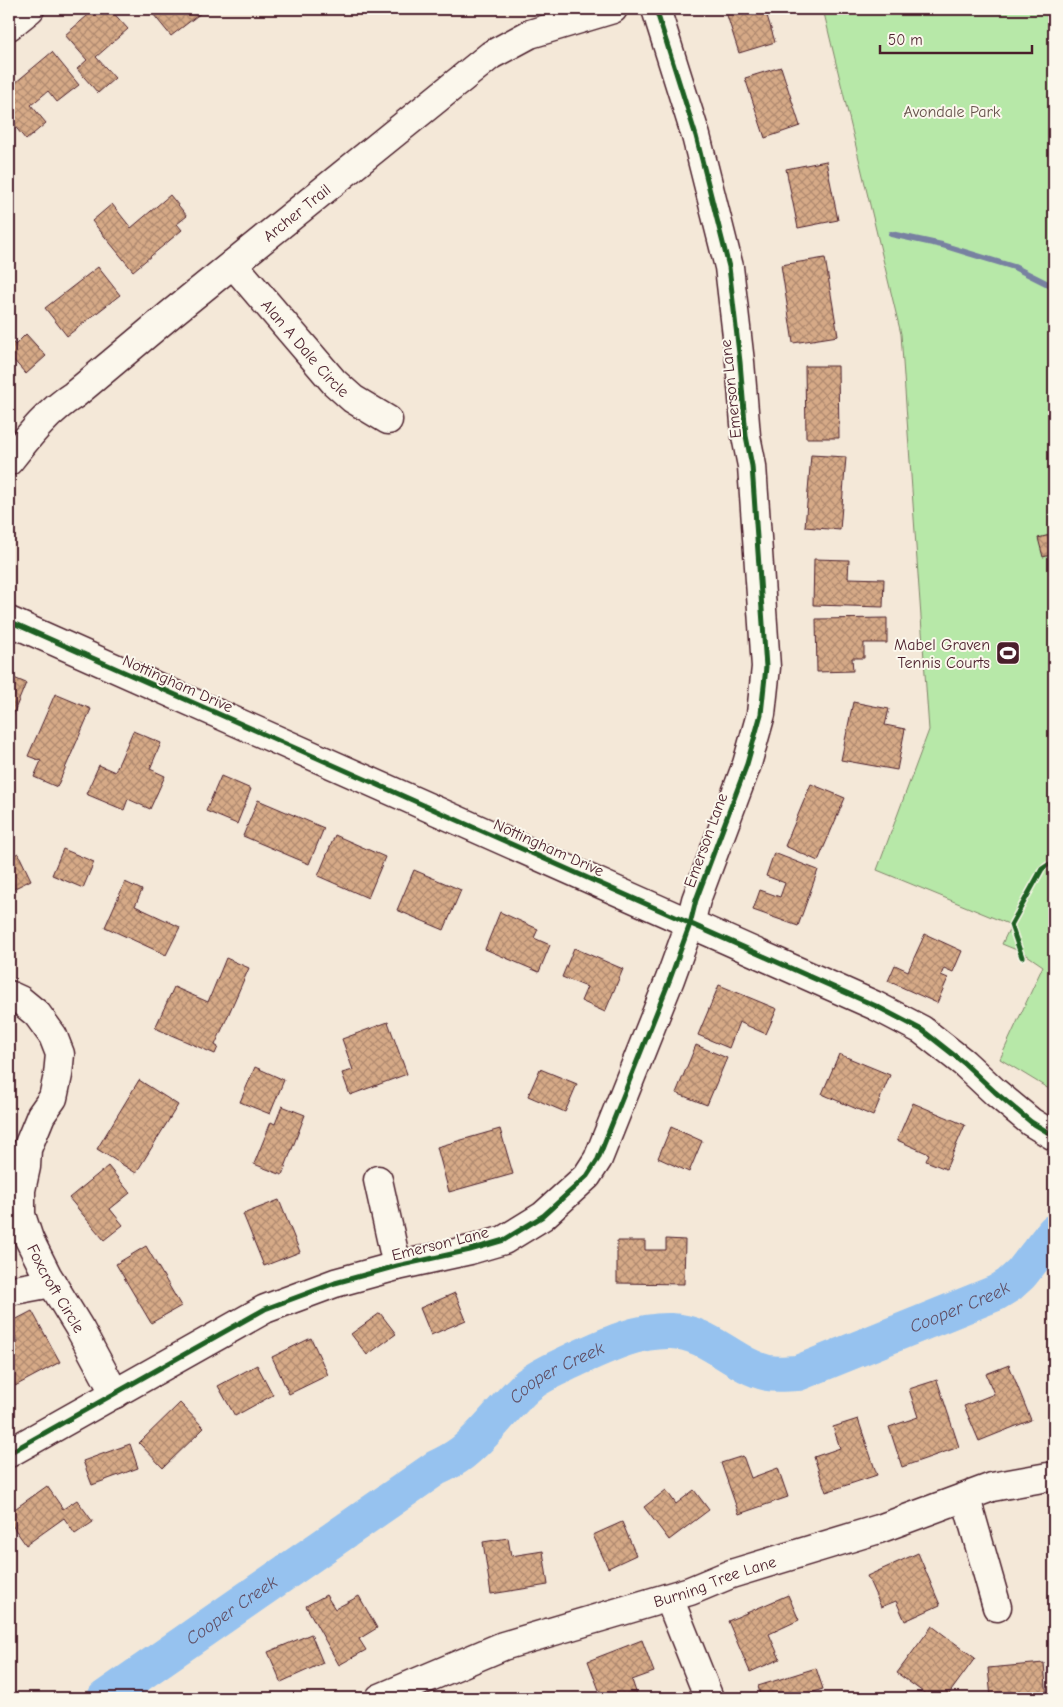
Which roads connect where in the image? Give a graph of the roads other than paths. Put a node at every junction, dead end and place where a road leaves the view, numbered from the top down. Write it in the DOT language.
graph roads {
  1 [pos="30,9"];
  2 [pos="613,9"];
  3 [pos="656,9"];
  4 [pos="9,26"];
  5 [pos="233,264"];
  6 [pos="388,420"];
  7 [pos="9,461"];
  8 [pos="9,621"];
  9 [pos="690,924"];
  10 [pos="9,995"];
  11 [pos="1054,1136"];
  12 [pos="378,1180"];
  13 [pos="397,1266"];
  14 [pos="52,1283"];
  15 [pos="9,1291"];
  16 [pos="115,1394"];
  17 [pos="9,1452"];
  18 [pos="1054,1478"];
  19 [pos="966,1498"];
  20 [pos="669,1598"];
  21 [pos="997,1607"];
  22 [pos="380,1698"];
  23 [pos="709,1698"];
  1 -- 4 [label="street"];
  2 -- 5 [label="street, Archer Trail"];
  3 -- 9 [label="street, Emerson Lane"];
  5 -- 6 [label="street, Alan A Dale Circle"];
  5 -- 7 [label="street, Archer Trail"];
  8 -- 9 [label="street, Nottingham Drive"];
  9 -- 11 [label="street, Nottingham Drive"];
  9 -- 13 [label="street, Emerson Lane"];
  10 -- 14 [label="street, Foxcroft Circle"];
  12 -- 13 [label="street"];
  13 -- 16 [label="street, Emerson Lane"];
  14 -- 15 [label="street"];
  14 -- 16 [label="street, Foxcroft Circle"];
  16 -- 17 [label="street, Emerson Lane"];
  18 -- 19 [label="street, Burning Tree Lane"];
  19 -- 20 [label="street, Burning Tree Lane"];
  19 -- 21 [label="street"];
  20 -- 22 [label="street, Burning Tree Lane"];
  20 -- 23 [label="street"];
}
